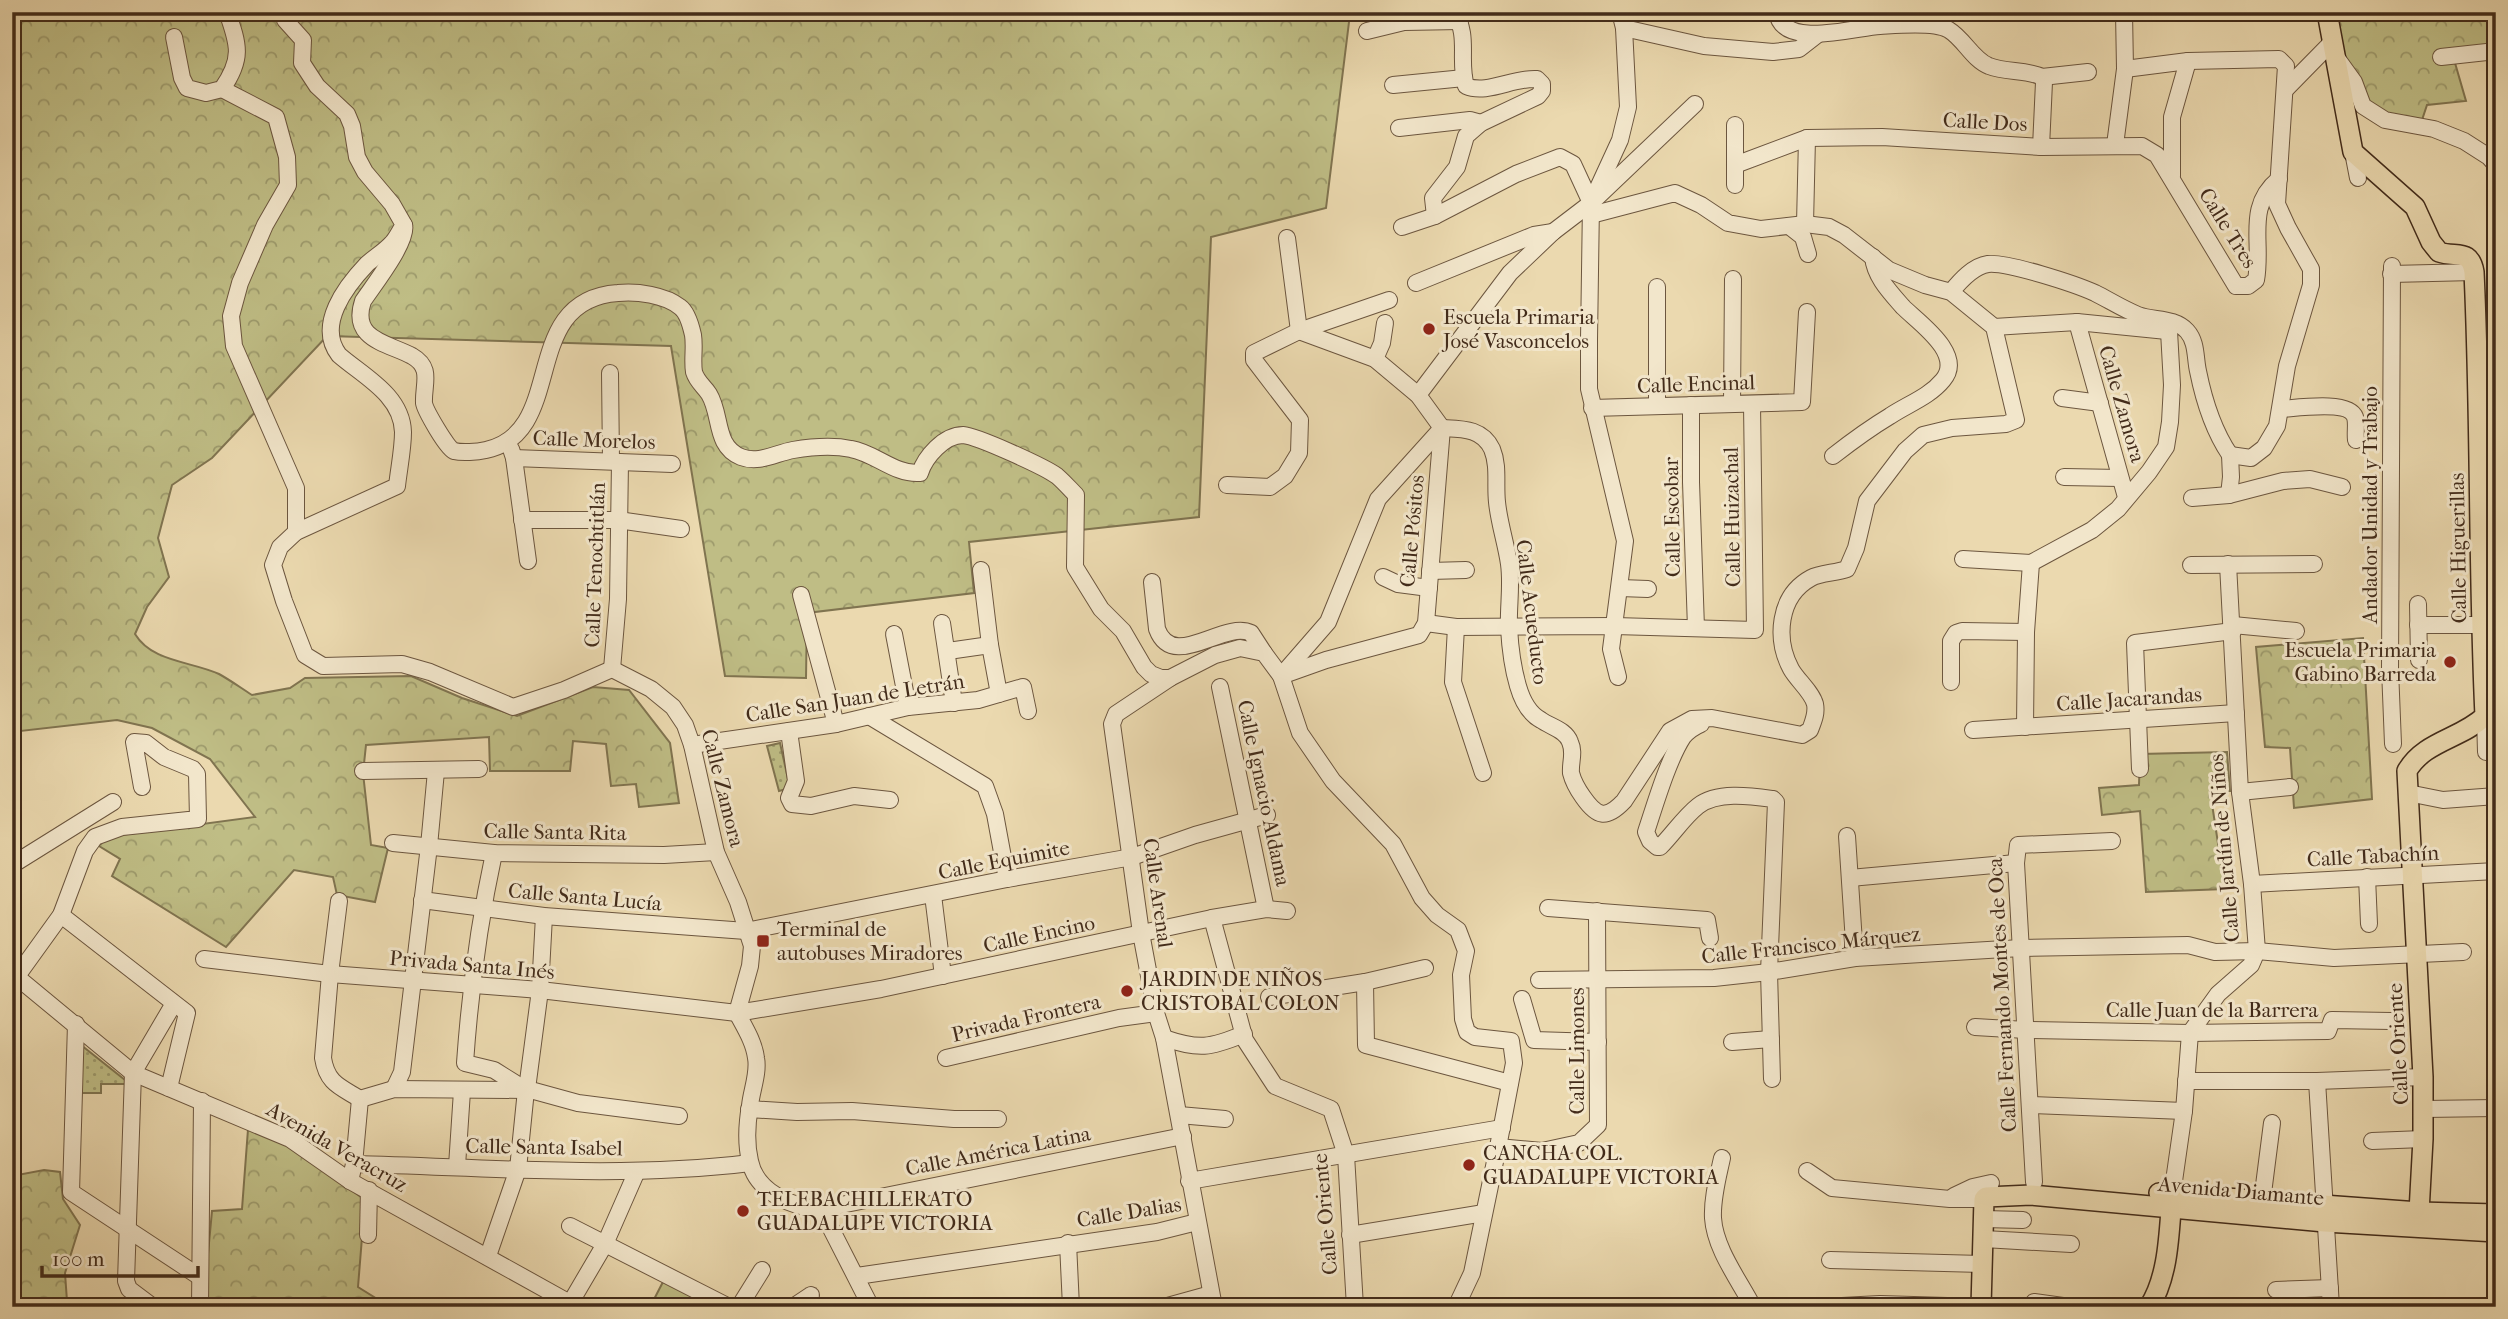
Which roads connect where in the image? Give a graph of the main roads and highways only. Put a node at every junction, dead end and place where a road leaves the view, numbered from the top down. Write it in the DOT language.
graph roads {
  1 [pos="2330,14"];
  2 [pos="2489,655"];
  3 [pos="2412,874"];
  4 [pos="2172,1201"];
  5 [pos="2419,1212"];
  6 [pos="2325,1213"];
  7 [pos="2496,1214"];
  8 [pos="2496,1232"];
  9 [pos="1981,1307"];
  10 [pos="2150,1307"];
  1 -- 2 [label="main road, Calle Higuerillas"];
  2 -- 3 [label="main road, Calle Higuerillas"];
  3 -- 5 [label="main road, Calle Oriente"];
  4 -- 6 [label="main road, Avenida Diamante"];
  4 -- 6 [label="main road, Avenida Diamante"];
  4 -- 9 [label="main road, Avenida Diamante"];
  4 -- 10 [label="main road"];
  5 -- 6 [label="main road, Avenida Diamante"];
  5 -- 7 [label="main road, Avenida Diamante"];
  6 -- 8 [label="main road, Avenida Diamante"];
}
